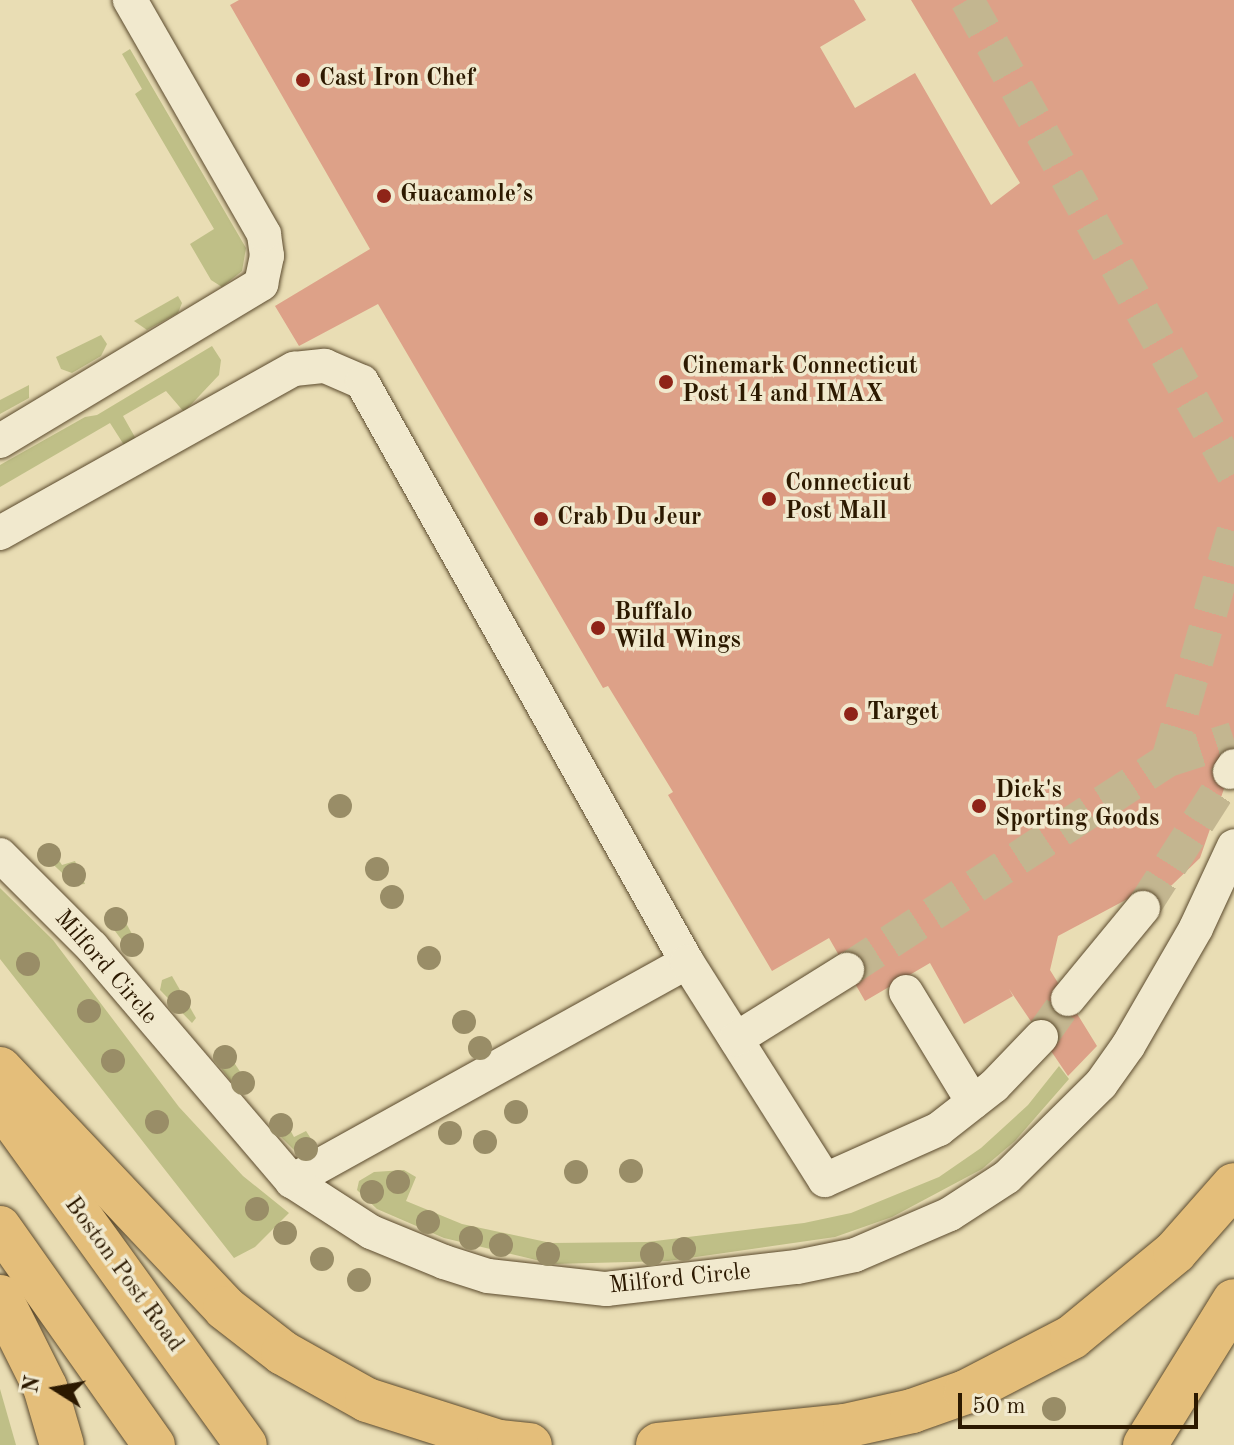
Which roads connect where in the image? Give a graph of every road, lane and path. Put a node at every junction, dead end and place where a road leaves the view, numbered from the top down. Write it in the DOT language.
graph roads {
  1 [pos="130,0"];
  2 [pos="0,441"];
  3 [pos="0,533"];
  4 [pos="1234,846"];
  5 [pos="0,855"];
  6 [pos="1143,908"];
  7 [pos="687,962"];
  8 [pos="847,970"];
  9 [pos="906,992"];
  10 [pos="1068,999"];
  11 [pos="1041,1037"];
  12 [pos="736,1039"];
  13 [pos="0,1069"];
  14 [pos="973,1102"];
  15 [pos="0,1104"];
  16 [pos="292,1181"];
  17 [pos="1234,1185"];
  18 [pos="0,1227"];
  19 [pos="0,1297"];
  20 [pos="1234,1301"];
  21 [pos="62,1445"];
  22 [pos="154,1445"];
  23 [pos="246,1445"];
  24 [pos="530,1445"];
  25 [pos="658,1445"];
  26 [pos="1145,1445"];
  1 -- 2 [label="street"];
  3 -- 7 [label="street"];
  4 -- 16 [label="street, Milford Circle"];
  5 -- 16 [label="street, Milford Circle"];
  6 -- 10 [label="street"];
  7 -- 12 [label="street"];
  7 -- 16 [label="street"];
  8 -- 12 [label="street"];
  9 -- 14 [label="street"];
  11 -- 14 [label="street"];
  12 -- 14 [label="street"];
  13 -- 24 [label="highway"];
  15 -- 23 [label="main road, Boston Post Road"];
  17 -- 25 [label="highway"];
  18 -- 22 [label="main road"];
  19 -- 21 [label="highway"];
  20 -- 26 [label="highway"];
}
